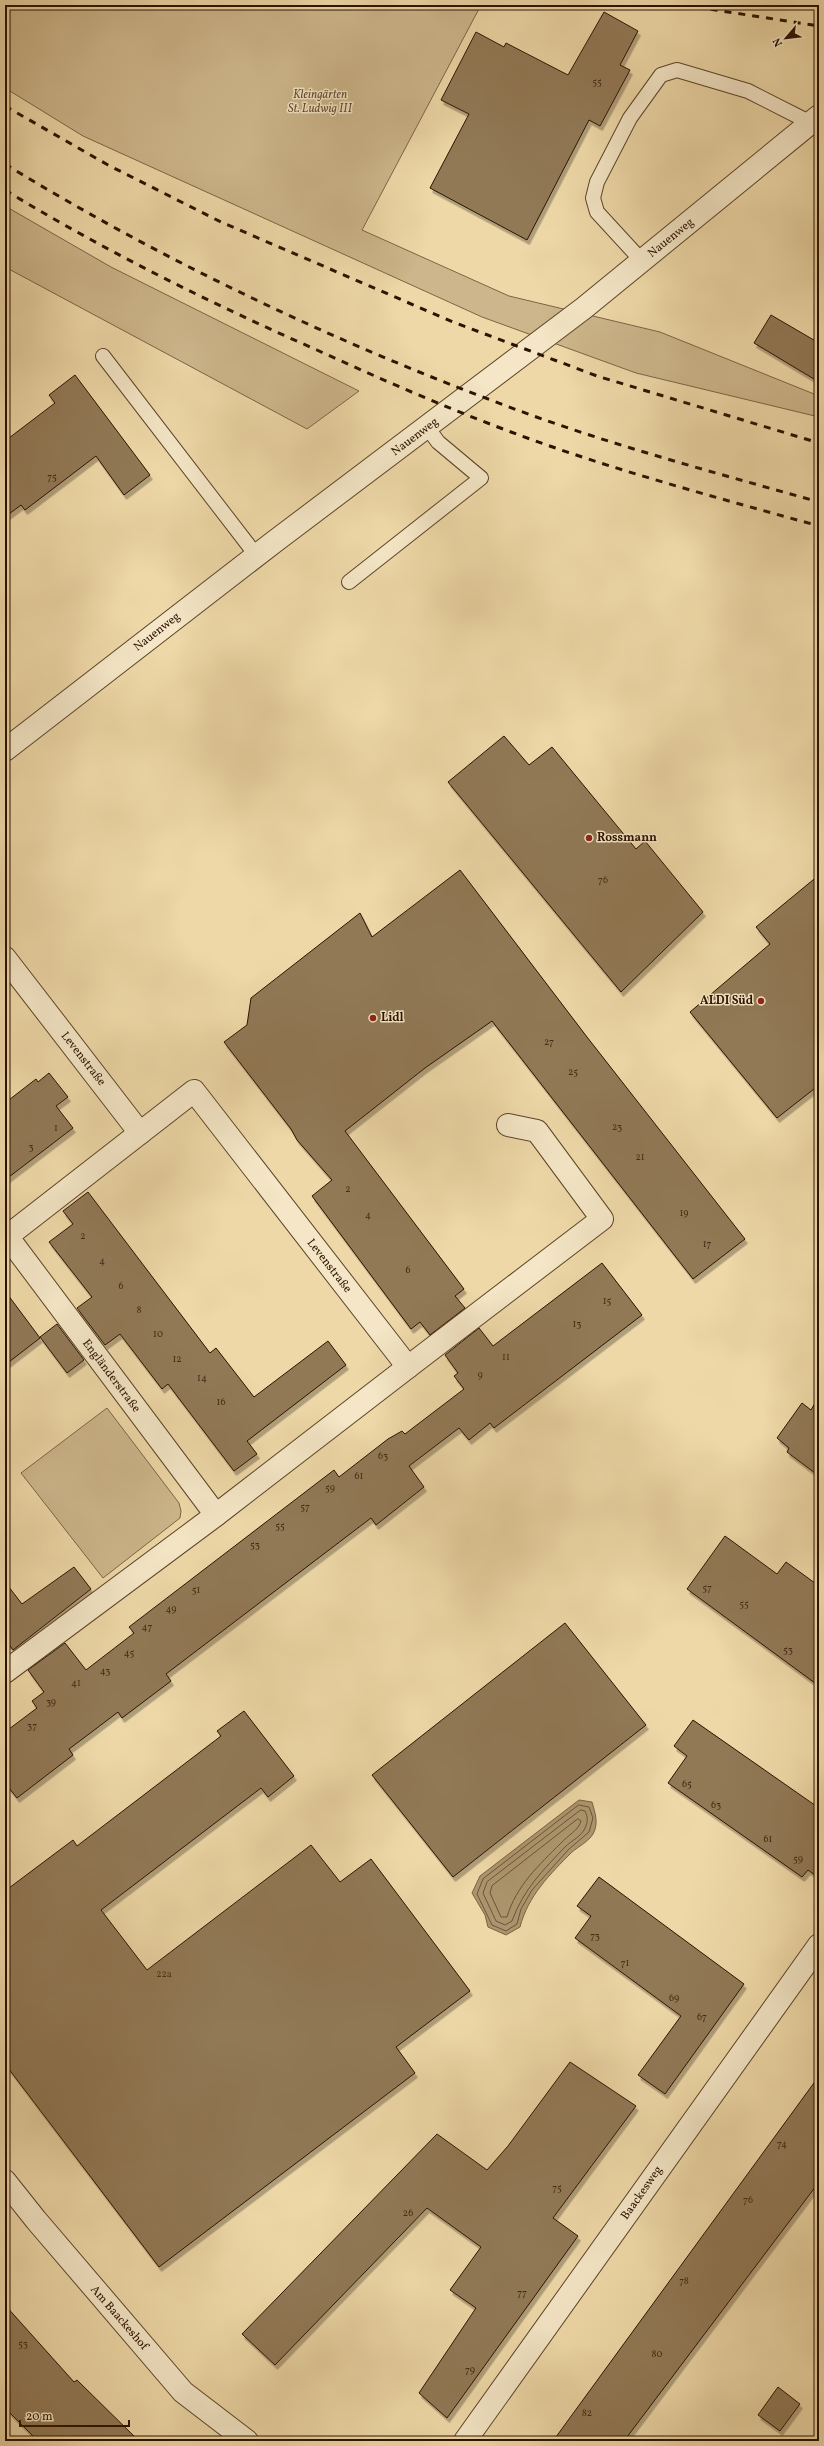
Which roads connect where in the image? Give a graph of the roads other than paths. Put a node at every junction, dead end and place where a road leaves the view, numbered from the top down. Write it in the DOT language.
graph roads {
  1 [pos="815,119"];
  2 [pos="642,261"];
  3 [pos="103,356"];
  4 [pos="427,427"];
  5 [pos="256,555"];
  6 [pos="349,582"];
  7 [pos="5,750"];
  8 [pos="5,958"];
  9 [pos="508,1125"];
  10 [pos="140,1133"];
  11 [pos="6,1237"];
  12 [pos="408,1367"];
  13 [pos="216,1515"];
  14 [pos="5,1672"];
  15 [pos="819,1945"];
  16 [pos="5,2180"];
  17 [pos="247,2441"];
  18 [pos="465,2441"];
  1 -- 2 [label="street, Nauenweg"];
  1 -- 2 [label="lane"];
  2 -- 4 [label="street, Nauenweg"];
  3 -- 5 [label="lane"];
  4 -- 5 [label="street, Nauenweg"];
  4 -- 6 [label="lane"];
  5 -- 7 [label="street, Nauenweg"];
  8 -- 10 [label="street, Levenstraße"];
  9 -- 12 [label="street"];
  10 -- 11 [label="street, Engländerstraße"];
  10 -- 12 [label="street, Levenstraße"];
  11 -- 13 [label="street, Engländerstraße"];
  12 -- 13 [label="street"];
  13 -- 14 [label="street"];
  15 -- 18 [label="street, Baackesweg"];
  16 -- 17 [label="street, Am Baackeshof"];
}
